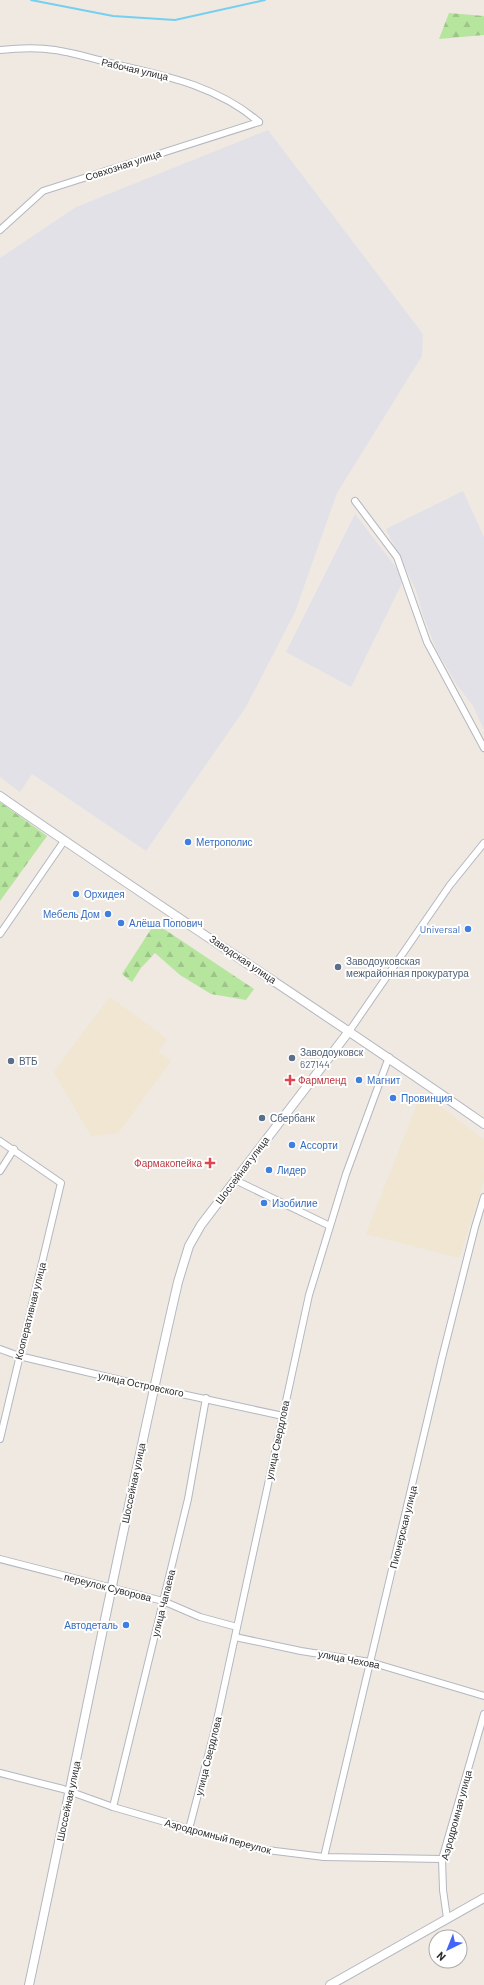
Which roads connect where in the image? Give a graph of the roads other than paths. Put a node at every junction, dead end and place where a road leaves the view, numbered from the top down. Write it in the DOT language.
graph roads {
  1 [pos="0,50"];
  2 [pos="259,122"];
  3 [pos="0,230"];
  4 [pos="355,501"];
  5 [pos="484,748"];
  6 [pos="0,796"];
  7 [pos="64,841"];
  8 [pos="484,843"];
  9 [pos="0,934"];
  10 [pos="350,1030"];
  11 [pos="389,1057"];
  12 [pos="484,1124"];
  13 [pos="0,1141"];
  14 [pos="14,1149"];
  15 [pos="0,1171"];
  16 [pos="235,1180"];
  17 [pos="484,1197"];
  18 [pos="330,1226"];
  19 [pos="0,1349"];
  20 [pos="19,1356"];
  21 [pos="154,1388"];
  22 [pos="206,1398"];
  23 [pos="283,1416"];
  24 [pos="0,1439"];
  25 [pos="0,1559"];
  26 [pos="110,1587"];
  27 [pos="163,1601"];
  28 [pos="237,1627"];
  29 [pos="235,1637"];
  30 [pos="370,1662"];
  31 [pos="484,1696"];
  32 [pos="484,1714"];
  33 [pos="0,1773"];
  34 [pos="70,1792"];
  35 [pos="112,1807"];
  36 [pos="188,1829"];
  37 [pos="324,1857"];
  38 [pos="442,1859"];
  39 [pos="484,1898"];
  40 [pos="447,1918"];
  41 [pos="29,1985"];
  42 [pos="330,1985"];
  1 -- 2 [label="street, Рабочая улица"];
  2 -- 3 [label="street, Совхозная улица"];
  4 -- 5 [label="street"];
  6 -- 7 [label="main road, Заводская улица"];
  7 -- 9 [label="street"];
  7 -- 10 [label="main road, Заводская улица"];
  8 -- 10 [label="street"];
  10 -- 11 [label="main road, Заводская улица"];
  10 -- 16 [label="main road, Шоссейная улица"];
  11 -- 12 [label="main road, Заводская улица"];
  11 -- 18 [label="street, улица Свердлова"];
  13 -- 14 [label="street"];
  14 -- 15 [label="street"];
  14 -- 20 [label="street, Кооперативная улица"];
  16 -- 18 [label="street"];
  16 -- 21 [label="main road, Шоссейная улица"];
  17 -- 30 [label="street, Пионерская улица"];
  18 -- 23 [label="street, улица Свердлова"];
  19 -- 20 [label="street, улица Островского"];
  20 -- 21 [label="street, улица Островского"];
  20 -- 24 [label="street, Кооперативная улица"];
  21 -- 22 [label="street, улица Островского"];
  21 -- 26 [label="main road, Шоссейная улица"];
  22 -- 23 [label="street, улица Островского"];
  22 -- 27 [label="street, улица Чапаева"];
  23 -- 28 [label="street, улица Свердлова"];
  25 -- 26 [label="street, переулок Суворова"];
  26 -- 27 [label="street, переулок Суворова"];
  26 -- 34 [label="main road, Шоссейная улица"];
  27 -- 28 [label="street, переулок Суворова"];
  27 -- 35 [label="street, улица Чапаева"];
  28 -- 29 [label="street, улица Свердлова"];
  29 -- 30 [label="street, улица Чехова"];
  29 -- 36 [label="street, улица Свердлова"];
  30 -- 31 [label="street, улица Чехова"];
  30 -- 37 [label="street, Пионерская улица"];
  32 -- 38 [label="street, Аэродромная улица"];
  33 -- 34 [label="street, Аэродромный переулок"];
  34 -- 35 [label="street, Аэродромный переулок"];
  34 -- 41 [label="main road, Шоссейная улица"];
  35 -- 36 [label="street, Аэродромный переулок"];
  36 -- 37 [label="street, Аэродромный переулок"];
  37 -- 38 [label="street, Аэродромный переулок"];
  38 -- 40 [label="street, Аэродромная улица"];
  39 -- 40 [label="main road"];
  40 -- 42 [label="main road"];
}
